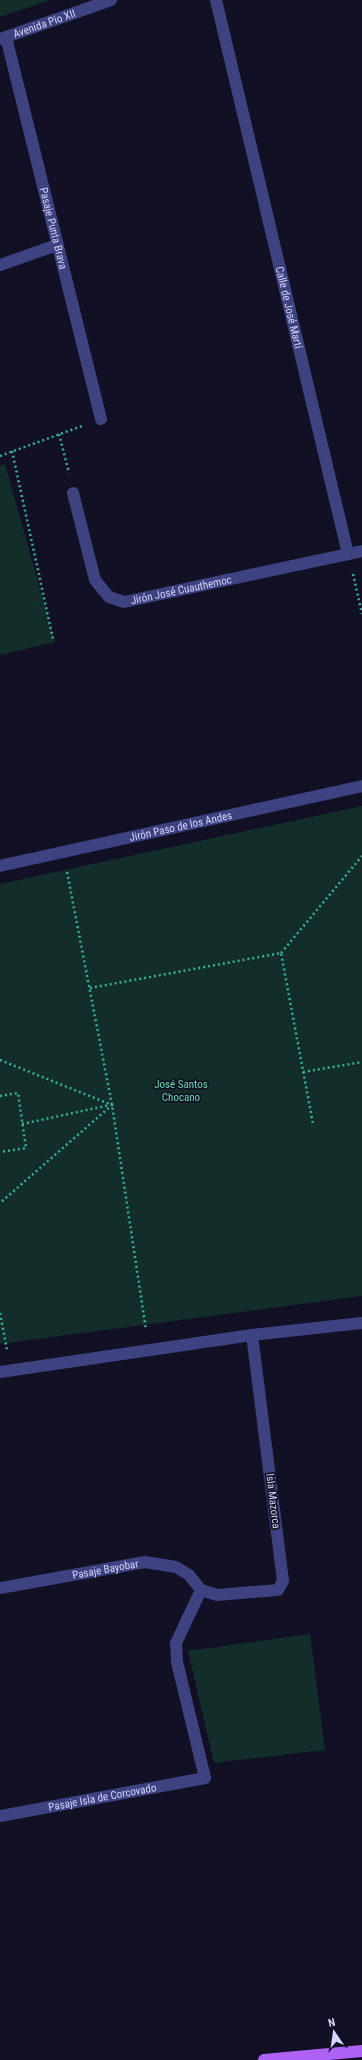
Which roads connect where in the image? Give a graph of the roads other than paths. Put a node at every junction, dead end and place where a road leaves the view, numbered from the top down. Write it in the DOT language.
graph roads {
  1 [pos="112,0"];
  2 [pos="216,0"];
  3 [pos="3,38"];
  4 [pos="57,246"];
  5 [pos="0,265"];
  6 [pos="101,419"];
  7 [pos="73,493"];
  8 [pos="362,551"];
  9 [pos="348,554"];
  10 [pos="362,786"];
  11 [pos="0,866"];
  12 [pos="362,1324"];
  13 [pos="252,1335"];
  14 [pos="5,1371"];
  15 [pos="0,1588"];
  16 [pos="202,1590"];
  17 [pos="0,1816"];
  18 [pos="362,2051"];
  19 [pos="264,2060"];
  1 -- 3 [label="street, Avenida Pio XII"];
  2 -- 9 [label="street, Calle de José Martí"];
  3 -- 4 [label="street, Pasaje Punta Brava"];
  4 -- 5 [label="street"];
  4 -- 6 [label="street, Pasaje Punta Brava"];
  7 -- 9 [label="street, Jirón José Cuauthemoc"];
  8 -- 9 [label="street, Jirón José Cuauthemoc"];
  10 -- 11 [label="street, Jirón Paso de los Andes"];
  12 -- 13 [label="street"];
  13 -- 14 [label="street"];
  13 -- 16 [label="street, Isla Mazorca"];
  15 -- 16 [label="street, Pasaje Bayobar"];
  16 -- 17 [label="street, Pasaje Isla de Corcovado"];
  18 -- 19 [label="main road"];
}
